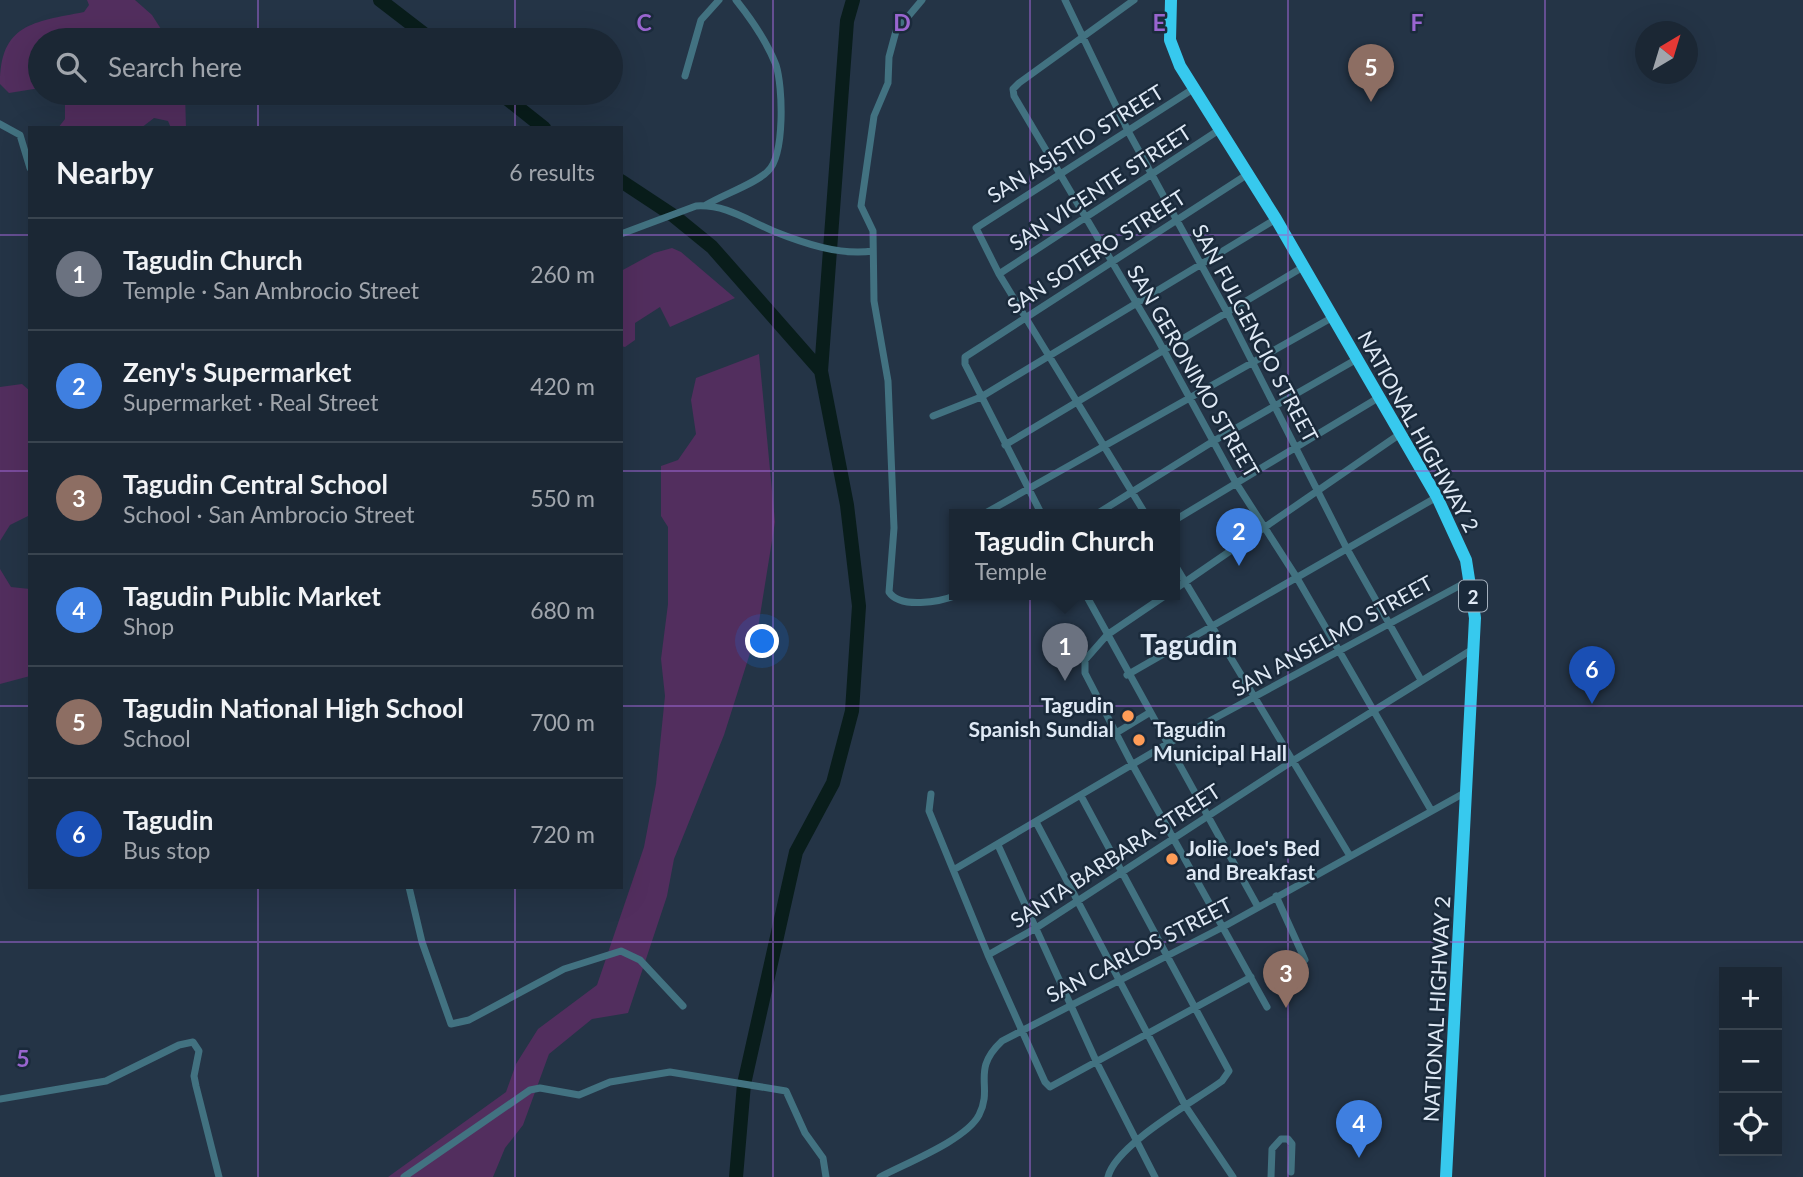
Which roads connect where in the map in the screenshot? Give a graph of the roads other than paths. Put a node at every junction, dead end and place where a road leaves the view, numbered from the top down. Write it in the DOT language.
graph roads {
  1 [pos="719,0"];
  2 [pos="737,0"];
  3 [pos="922,0"];
  4 [pos="1065,0"];
  5 [pos="1134,0"];
  6 [pos="1169,2"];
  7 [pos="1084,37"];
  8 [pos="685,76"];
  9 [pos="1193,89"];
  10 [pos="0,124"];
  11 [pos="1219,130"];
  12 [pos="1128,131"];
  13 [pos="28,161"];
  14 [pos="1152,174"];
  15 [pos="1248,174"];
  16 [pos="1060,175"];
  17 [pos="706,205"];
  18 [pos="1086,218"];
  19 [pos="1276,219"];
  20 [pos="1177,220"];
  21 [pos="623,233"];
  22 [pos="873,251"];
  23 [pos="1111,260"];
  24 [pos="1200,264"];
  25 [pos="1304,267"];
  26 [pos="999,274"];
  27 [pos="1136,303"];
  28 [pos="1227,313"];
  29 [pos="1027,316"];
  30 [pos="1333,317"];
  31 [pos="1164,352"];
  32 [pos="1051,355"];
  33 [pos="1357,359"];
  34 [pos="1252,362"];
  35 [pos="981,397"];
  36 [pos="1189,397"];
  37 [pos="1378,398"];
  38 [pos="1080,401"];
  39 [pos="1275,408"];
  40 [pos="933,416"];
  41 [pos="1399,434"];
  42 [pos="1212,442"];
  43 [pos="1005,445"];
  44 [pos="1105,445"];
  45 [pos="1297,449"];
  46 [pos="1236,483"];
  47 [pos="1029,489"];
  48 [pos="1318,490"];
  49 [pos="1133,492"];
  50 [pos="1437,497"];
  51 [pos="993,509"];
  52 [pos="1039,509"];
  53 [pos="1105,509"];
  54 [pos="1143,509"];
  55 [pos="1180,517"];
  56 [pos="1265,527"];
  57 [pos="1347,549"];
  58 [pos="1180,573"];
  59 [pos="1297,579"];
  60 [pos="1471,579"];
  61 [pos="1186,582"];
  62 [pos="1180,586"];
  63 [pos="949,597"];
  64 [pos="1089,600"];
  65 [pos="1159,600"];
  66 [pos="1389,622"];
  67 [pos="1212,626"];
  68 [pos="1107,635"];
  69 [pos="1473,649"];
  70 [pos="1339,651"];
  71 [pos="1127,675"];
  72 [pos="1421,680"];
  73 [pos="1254,699"];
  74 [pos="1374,710"];
  75 [pos="1149,713"];
  76 [pos="1115,733"];
  77 [pos="1167,744"];
  78 [pos="1291,762"];
  79 [pos="1132,764"];
  80 [pos="1466,792"];
  81 [pos="931,794"];
  82 [pos="1081,796"];
  83 [pos="1431,810"];
  84 [pos="1208,816"];
  85 [pos="1036,822"];
  86 [pos="1173,839"];
  87 [pos="998,845"];
  88 [pos="1350,856"];
  89 [pos="955,869"];
  90 [pos="1123,871"];
  91 [pos="409,889"];
  92 [pos="1276,896"];
  93 [pos="1078,900"];
  94 [pos="1258,907"];
  95 [pos="1223,927"];
  96 [pos="1036,928"];
  97 [pos="988,955"];
  98 [pos="1168,955"];
  99 [pos="1306,960"];
  100 [pos="1251,977"];
  101 [pos="1120,981"];
  102 [pos="1071,1004"];
  103 [pos="682,1006"];
  104 [pos="1267,1007"];
  105 [pos="1195,1008"];
  106 [pos="1021,1030"];
  107 [pos="1148,1035"];
  108 [pos="1097,1063"];
  109 [pos="0,1099"];
  110 [pos="1186,1107"];
  111 [pos="1135,1143"];
  112 [pos="1292,1172"];
  113 [pos="1230,1176"];
  114 [pos="219,1177"];
  115 [pos="404,1177"];
  116 [pos="826,1177"];
  117 [pos="880,1177"];
  118 [pos="1108,1177"];
  119 [pos="1155,1177"];
  120 [pos="1271,1177"];
  121 [pos="1446,1177"];
  1 -- 8 [label="street"];
  2 -- 17 [label="street"];
  3 -- 22 [label="street"];
  4 -- 7 [label="street, SAN FULGENCIO STREET"];
  5 -- 7 [label="street"];
  6 -- 9 [label="highway, NATIONAL HIGHWAY 2 / 2"];
  7 -- 12 [label="street, SAN FULGENCIO STREET"];
  7 -- 16 [label="street, SAN GERONIMO STREET"];
  9 -- 11 [label="highway, NATIONAL HIGHWAY 2 / 2"];
  9 -- 12 [label="street, SAN ASISTIO STREET"];
  10 -- 13 [label="street"];
  11 -- 14 [label="street, SAN VICENTE STREET"];
  11 -- 15 [label="highway, NATIONAL HIGHWAY 2 / 2"];
  12 -- 14 [label="street, SAN FULGENCIO STREET"];
  12 -- 16 [label="street, SAN ASISTIO STREET"];
  14 -- 18 [label="street, SAN VICENTE STREET"];
  14 -- 20 [label="street, SAN FULGENCIO STREET"];
  15 -- 19 [label="highway, NATIONAL HIGHWAY 2 / 2"];
  15 -- 20 [label="street, SAN SOTERO STREET"];
  16 -- 18 [label="street, SAN GERONIMO STREET"];
  16 -- 26 [label="street, SAN ASISTIO STREET"];
  17 -- 21 [label="street"];
  17 -- 22 [label="street"];
  18 -- 23 [label="street, SAN GERONIMO STREET"];
  18 -- 26 [label="street, SAN VICENTE STREET"];
  19 -- 24 [label="street"];
  19 -- 25 [label="highway, NATIONAL HIGHWAY 2 / 2"];
  20 -- 23 [label="street, SAN SOTERO STREET"];
  20 -- 24 [label="street, SAN FULGENCIO STREET"];
  22 -- 63 [label="street"];
  23 -- 27 [label="street, SAN GERONIMO STREET"];
  23 -- 29 [label="street, SAN SOTERO STREET"];
  24 -- 27 [label="street"];
  24 -- 28 [label="street, SAN FULGENCIO STREET"];
  25 -- 28 [label="street"];
  25 -- 30 [label="highway, NATIONAL HIGHWAY 2 / 2"];
  26 -- 29 [label="street"];
  27 -- 31 [label="street, SAN GERONIMO STREET"];
  27 -- 32 [label="street"];
  28 -- 31 [label="street"];
  28 -- 34 [label="street, SAN FULGENCIO STREET"];
  29 -- 32 [label="street"];
  29 -- 35 [label="street, SAN SOTERO STREET"];
  30 -- 33 [label="highway, NATIONAL HIGHWAY 2 / 2"];
  30 -- 34 [label="street"];
  31 -- 36 [label="street, SAN GERONIMO STREET"];
  31 -- 38 [label="street"];
  32 -- 35 [label="street"];
  32 -- 38 [label="street"];
  33 -- 37 [label="highway, NATIONAL HIGHWAY 2 / 2"];
  33 -- 39 [label="street"];
  34 -- 36 [label="street"];
  34 -- 39 [label="street, SAN FULGENCIO STREET"];
  35 -- 40 [label="street"];
  35 -- 43 [label="street"];
  36 -- 42 [label="street, SAN GERONIMO STREET"];
  36 -- 44 [label="street"];
  37 -- 41 [label="highway, NATIONAL HIGHWAY 2 / 2"];
  37 -- 45 [label="street"];
  38 -- 43 [label="street"];
  38 -- 44 [label="street"];
  39 -- 42 [label="street"];
  39 -- 45 [label="street, SAN FULGENCIO STREET"];
  41 -- 48 [label="street"];
  41 -- 50 [label="highway, NATIONAL HIGHWAY 2 / 2"];
  42 -- 46 [label="street, SAN GERONIMO STREET"];
  42 -- 49 [label="street"];
  43 -- 47 [label="street"];
  44 -- 47 [label="street"];
  44 -- 49 [label="street"];
  45 -- 46 [label="street"];
  45 -- 48 [label="street, SAN FULGENCIO STREET"];
  46 -- 55 [label="street"];
  46 -- 56 [label="street, SAN GERONIMO STREET"];
  47 -- 51 [label="street"];
  47 -- 52 [label="street"];
  48 -- 56 [label="street"];
  48 -- 57 [label="street, SAN FULGENCIO STREET"];
  49 -- 53 [label="street"];
  49 -- 54 [label="street"];
  50 -- 57 [label="street"];
  50 -- 60 [label="highway, NATIONAL HIGHWAY 2 / 2"];
  56 -- 59 [label="street, SAN GERONIMO STREET"];
  56 -- 61 [label="street"];
  57 -- 59 [label="street"];
  57 -- 66 [label="street, SAN FULGENCIO STREET"];
  58 -- 61 [label="street"];
  59 -- 67 [label="street"];
  59 -- 70 [label="street, SAN GERONIMO STREET"];
  60 -- 66 [label="street, SAN ANSELMO STREET"];
  60 -- 69 [label="highway, NATIONAL HIGHWAY 2 / 2"];
  61 -- 62 [label="street"];
  61 -- 67 [label="street"];
  64 -- 68 [label="street"];
  65 -- 68 [label="street"];
  66 -- 70 [label="street, SAN ANSELMO STREET"];
  66 -- 72 [label="street, SAN FULGENCIO STREET"];
  67 -- 71 [label="street"];
  67 -- 73 [label="street"];
  68 -- 71 [label="street"];
  68 -- 76 [label="street"];
  69 -- 72 [label="street, SANTA BARBARA STREET"];
  69 -- 80 [label="highway, NATIONAL HIGHWAY 2 / 2"];
  70 -- 73 [label="street, SAN ANSELMO STREET"];
  70 -- 74 [label="street, SAN GERONIMO STREET"];
  71 -- 75 [label="street"];
  72 -- 74 [label="street, SANTA BARBARA STREET"];
  73 -- 77 [label="street, SAN ANSELMO STREET"];
  73 -- 78 [label="street"];
  74 -- 78 [label="street, SANTA BARBARA STREET"];
  74 -- 83 [label="street, SAN GERONIMO STREET"];
  75 -- 76 [label="street"];
  75 -- 77 [label="street"];
  76 -- 79 [label="street"];
  77 -- 79 [label="street, SAN ANSELMO STREET"];
  77 -- 84 [label="street"];
  78 -- 84 [label="street, SANTA BARBARA STREET"];
  78 -- 88 [label="street"];
  79 -- 82 [label="street, SAN ANSELMO STREET"];
  79 -- 86 [label="street"];
  80 -- 83 [label="street, SAN CARLOS STREET"];
  80 -- 121 [label="highway, NATIONAL HIGHWAY 2 / 2"];
  81 -- 89 [label="street"];
  82 -- 85 [label="street, SAN ANSELMO STREET"];
  82 -- 90 [label="street"];
  83 -- 88 [label="street, SAN CARLOS STREET"];
  84 -- 86 [label="street, SANTA BARBARA STREET"];
  84 -- 94 [label="street"];
  85 -- 87 [label="street, SAN ANSELMO STREET"];
  85 -- 93 [label="street"];
  86 -- 90 [label="street, SANTA BARBARA STREET"];
  86 -- 95 [label="street"];
  87 -- 89 [label="street, SAN ANSELMO STREET"];
  87 -- 96 [label="street"];
  88 -- 92 [label="street, SAN CARLOS STREET"];
  89 -- 97 [label="street"];
  90 -- 93 [label="street, SANTA BARBARA STREET"];
  90 -- 98 [label="street"];
  91 -- 103 [label="street"];
  92 -- 94 [label="street, SAN CARLOS STREET"];
  92 -- 99 [label="street"];
  93 -- 96 [label="street, SANTA BARBARA STREET"];
  93 -- 101 [label="street"];
  94 -- 95 [label="street, SAN CARLOS STREET"];
  95 -- 98 [label="street, SAN CARLOS STREET"];
  95 -- 100 [label="street"];
  96 -- 97 [label="street, SANTA BARBARA STREET"];
  96 -- 102 [label="street"];
  97 -- 106 [label="street"];
  98 -- 101 [label="street, SAN CARLOS STREET"];
  98 -- 105 [label="street"];
  100 -- 104 [label="street"];
  100 -- 105 [label="street"];
  101 -- 102 [label="street, SAN CARLOS STREET"];
  101 -- 107 [label="street"];
  102 -- 106 [label="street, SAN CARLOS STREET"];
  102 -- 108 [label="street"];
  105 -- 107 [label="street"];
  105 -- 110 [label="street"];
  106 -- 108 [label="street"];
  106 -- 117 [label="street, SAN CARLOS STREET"];
  107 -- 108 [label="street"];
  107 -- 110 [label="street"];
  108 -- 111 [label="street"];
  109 -- 114 [label="street"];
  110 -- 111 [label="street"];
  110 -- 113 [label="street"];
  111 -- 118 [label="street"];
  111 -- 119 [label="street"];
  112 -- 120 [label="street"];
  115 -- 116 [label="street"];
}
